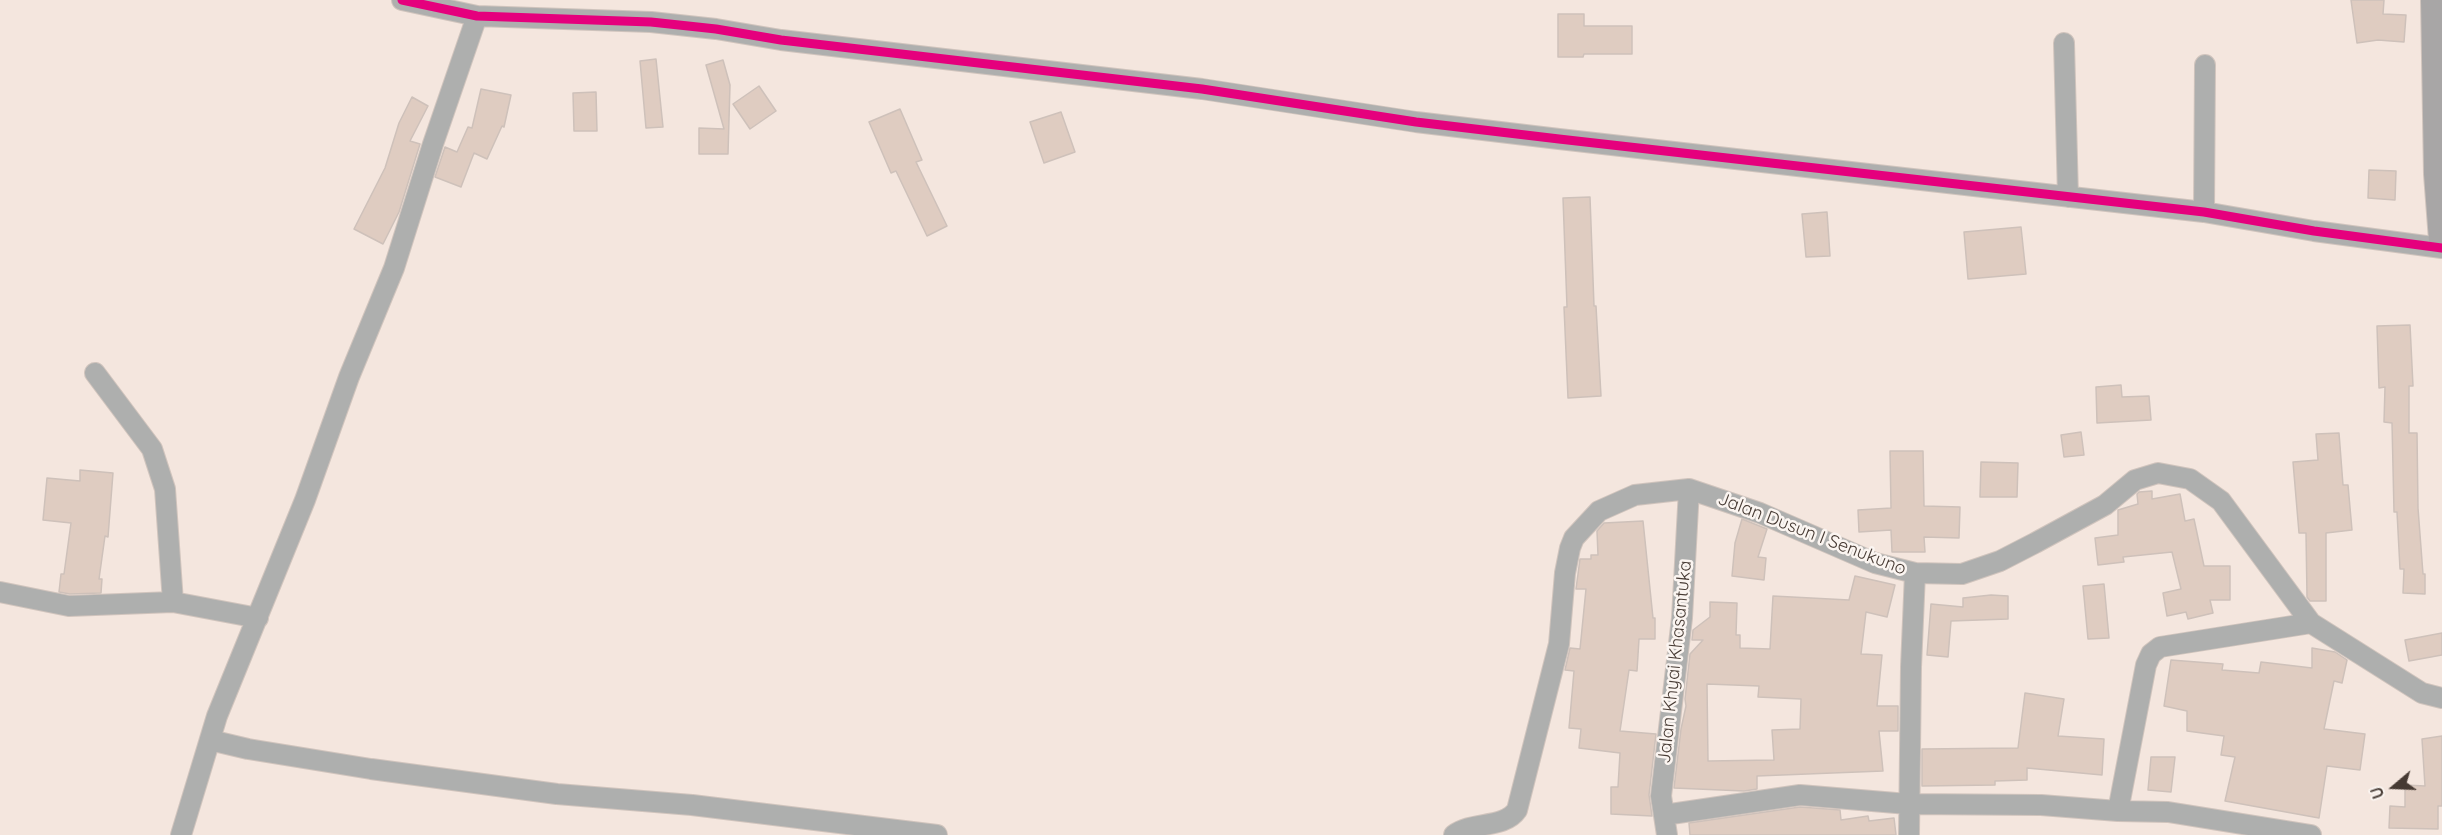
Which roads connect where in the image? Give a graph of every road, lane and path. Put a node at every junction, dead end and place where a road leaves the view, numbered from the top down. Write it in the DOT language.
graph roads {
  1 [pos="402,0"];
  2 [pos="2434,0"];
  3 [pos="477,16"];
  4 [pos="2064,43"];
  5 [pos="2205,65"];
  6 [pos="2439,174"];
  7 [pos="2068,197"];
  8 [pos="2204,212"];
  9 [pos="2442,240"];
  10 [pos="2442,248"];
  11 [pos="95,373"];
  12 [pos="1689,489"];
  13 [pos="1915,573"];
  14 [pos="0,592"];
  15 [pos="174,602"];
  16 [pos="258,618"];
  17 [pos="2311,623"];
  18 [pos="2442,698"];
  19 [pos="210,740"];
  20 [pos="1908,804"];
  21 [pos="2118,812"];
  22 [pos="1664,815"];
  23 [pos="181,835"];
  24 [pos="937,835"];
  25 [pos="1454,835"];
  26 [pos="1667,835"];
  27 [pos="1909,835"];
  28 [pos="2311,835"];
  1 -- 3 [label="street"];
  2 -- 6 [label="main road"];
  3 -- 7 [label="street"];
  3 -- 16 [label="street"];
  4 -- 7 [label="street"];
  5 -- 8 [label="street"];
  6 -- 9 [label="main road"];
  7 -- 8 [label="street"];
  8 -- 10 [label="street"];
  11 -- 15 [label="street"];
  12 -- 13 [label="street, Jalan Dusun I Senukuno"];
  12 -- 22 [label="street, Jalan Khyai Khasantuka"];
  12 -- 25 [label="street, Jalan Dusun I Senukuno"];
  13 -- 17 [label="street, Jalan Dusun I Senukuno"];
  13 -- 20 [label="street"];
  14 -- 15 [label="street"];
  15 -- 16 [label="street"];
  16 -- 19 [label="street"];
  17 -- 18 [label="street, Jalan Dusun I Senukuno"];
  17 -- 21 [label="street"];
  19 -- 23 [label="street"];
  19 -- 24 [label="street"];
  20 -- 21 [label="street"];
  20 -- 22 [label="street"];
  20 -- 27 [label="street"];
  21 -- 28 [label="street"];
  22 -- 26 [label="street, Jalan Khyai Khasantuka"];
}
